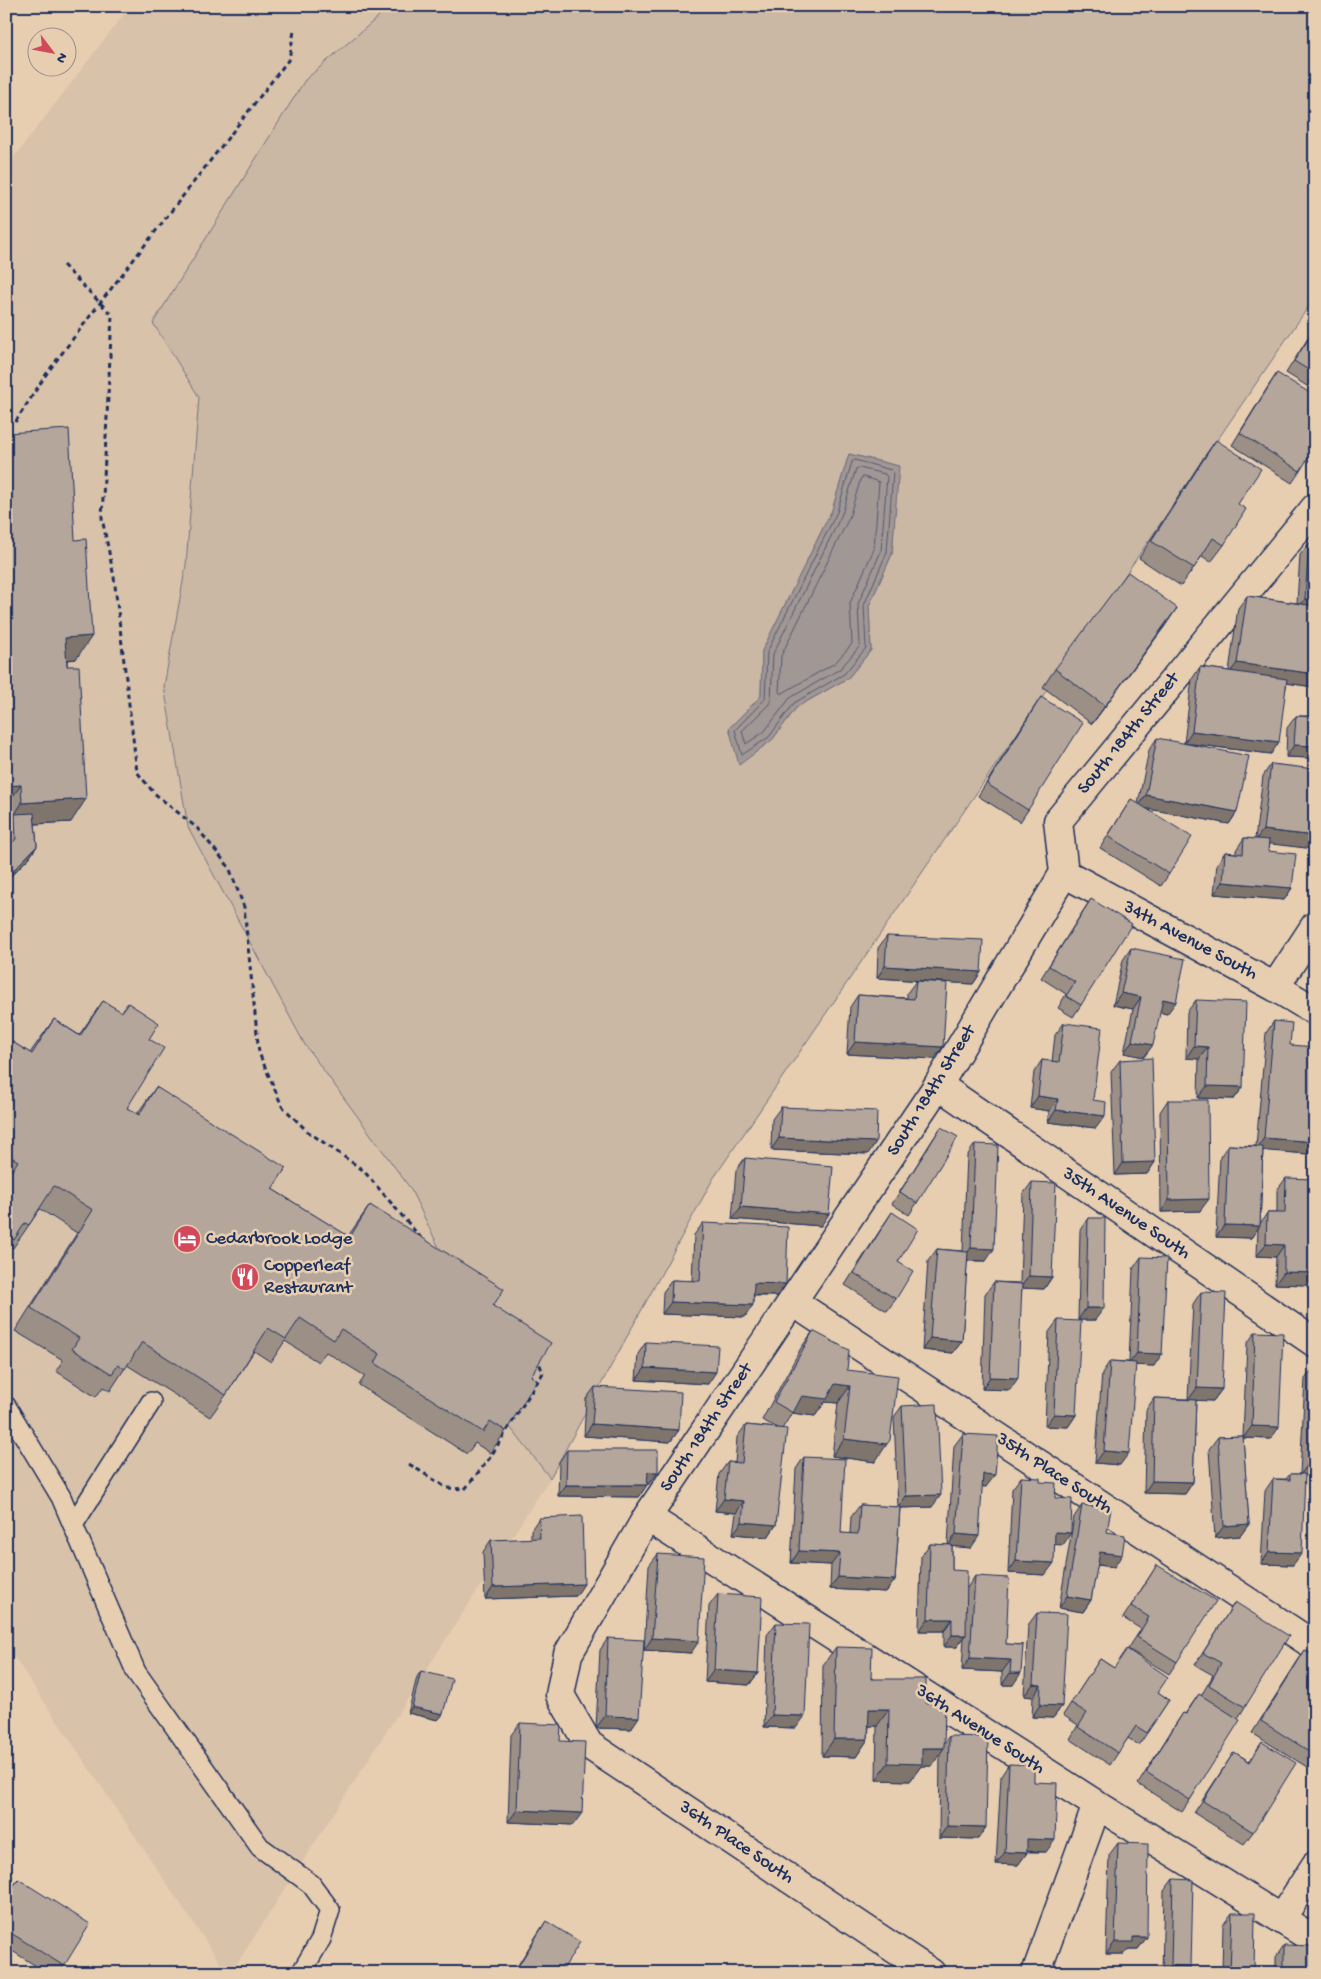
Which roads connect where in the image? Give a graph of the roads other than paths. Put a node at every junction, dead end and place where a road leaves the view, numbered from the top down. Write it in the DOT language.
graph roads {
  1 [pos="1315,508"];
  2 [pos="1064,873"];
  3 [pos="1315,926"];
  4 [pos="1275,987"];
  5 [pos="1315,1011"];
  6 [pos="938,1085"];
  7 [pos="793,1302"];
  8 [pos="1315,1342"];
  9 [pos="151,1402"];
  10 [pos="6,1406"];
  11 [pos="647,1517"];
  12 [pos="73,1525"];
  13 [pos="1315,1646"];
  14 [pos="560,1695"];
  15 [pos="1097,1804"];
  16 [pos="1315,1866"];
  17 [pos="1281,1919"];
  18 [pos="1315,1940"];
  19 [pos="301,1973"];
  20 [pos="931,1973"];
  21 [pos="1036,1973"];
  1 -- 2 [label="street, South 184th Street"];
  2 -- 4 [label="street, 34th Avenue South"];
  2 -- 6 [label="street, South 184th Street"];
  3 -- 4 [label="street"];
  4 -- 5 [label="street, 34th Avenue South"];
  6 -- 7 [label="street, South 184th Street"];
  6 -- 8 [label="street, 35th Avenue South"];
  7 -- 11 [label="street, South 184th Street"];
  7 -- 13 [label="street, 35th Place South"];
  9 -- 12 [label="lane"];
  10 -- 12 [label="lane"];
  11 -- 14 [label="street, South 184th Street"];
  11 -- 15 [label="street, 36th Avenue South"];
  12 -- 19 [label="lane"];
  14 -- 20 [label="street, 36th Place South"];
  15 -- 17 [label="street, 36th Avenue South"];
  15 -- 21 [label="street"];
  16 -- 17 [label="street"];
  17 -- 18 [label="street, 36th Avenue South"];
}
